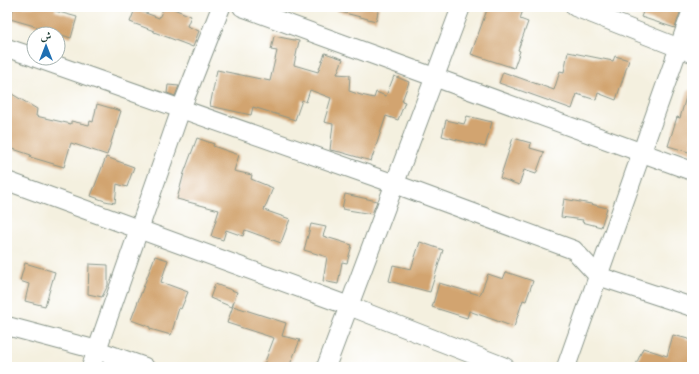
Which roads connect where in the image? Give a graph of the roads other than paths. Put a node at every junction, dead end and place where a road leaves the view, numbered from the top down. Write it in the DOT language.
graph roads {
  1 [pos="221,7"];
  2 [pos="242,7"];
  3 [pos="461,7"];
  4 [pos="575,7"];
  5 [pos="692,10"];
  6 [pos="7,48"];
  7 [pos="685,50"];
  8 [pos="26,55"];
  9 [pos="58,66"];
  10 [pos="434,77"];
  11 [pos="181,109"];
  12 [pos="642,153"];
  13 [pos="692,171"];
  14 [pos="7,182"];
  15 [pos="395,184"];
  16 [pos="139,230"];
  17 [pos="598,276"];
  18 [pos="349,306"];
  19 [pos="692,307"];
  20 [pos="7,326"];
  21 [pos="94,359"];
  22 [pos="145,367"];
  23 [pos="326,367"];
  24 [pos="505,367"];
  25 [pos="566,367"];
  1 -- 11 [label="street"];
  2 -- 10 [label="street"];
  3 -- 10 [label="street"];
  4 -- 7 [label="street"];
  5 -- 7 [label="street"];
  6 -- 8 [label="street"];
  7 -- 12 [label="street"];
  9 -- 11 [label="street"];
  10 -- 12 [label="street"];
  10 -- 15 [label="street"];
  11 -- 15 [label="street"];
  11 -- 16 [label="street"];
  12 -- 13 [label="street"];
  12 -- 17 [label="street"];
  14 -- 16 [label="street"];
  15 -- 17 [label="street"];
  15 -- 18 [label="street"];
  16 -- 18 [label="street"];
  16 -- 21 [label="street"];
  17 -- 19 [label="street"];
  17 -- 25 [label="street"];
  18 -- 23 [label="street"];
  18 -- 24 [label="street"];
  20 -- 21 [label="street"];
  21 -- 22 [label="street"];
}
